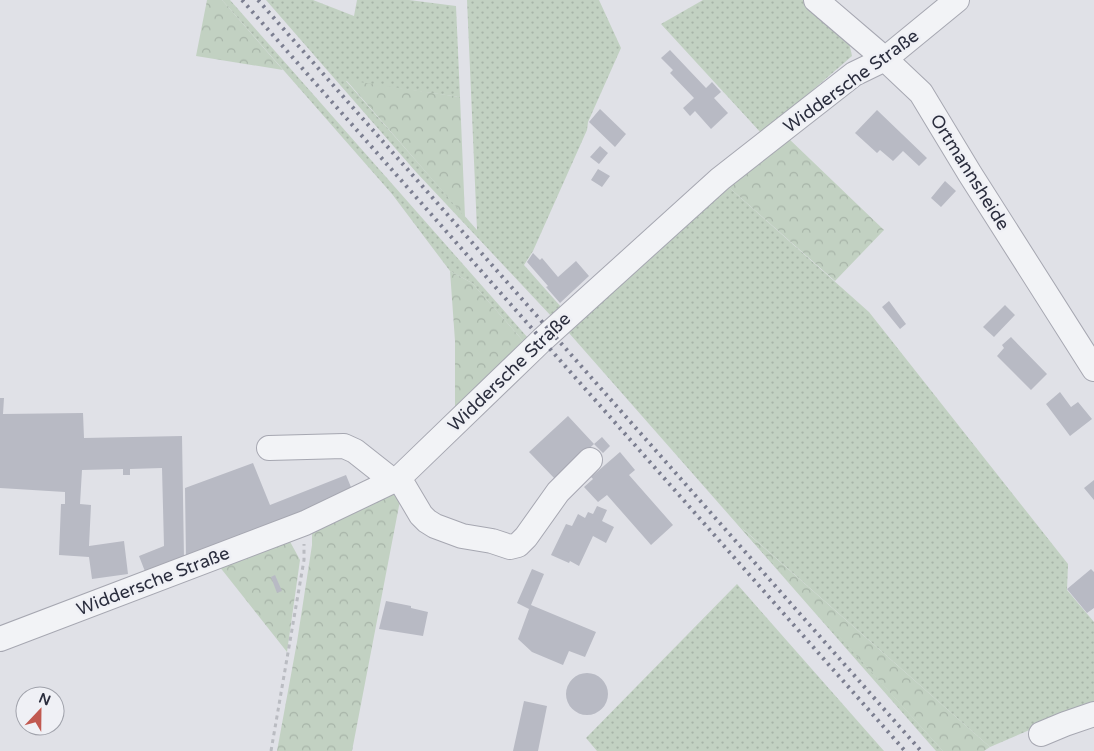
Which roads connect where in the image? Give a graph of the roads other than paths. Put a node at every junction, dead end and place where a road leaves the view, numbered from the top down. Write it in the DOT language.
graph roads {
  1 [pos="816,0"];
  2 [pos="957,0"];
  3 [pos="885,60"];
  4 [pos="1094,369"];
  5 [pos="269,448"];
  6 [pos="590,460"];
  7 [pos="396,480"];
  8 [pos="0,639"];
  9 [pos="1094,714"];
  10 [pos="1041,734"];
  1 -- 3 [label="street, Ortmannsheide"];
  2 -- 3 [label="street, Widdersche Straße"];
  3 -- 4 [label="street, Ortmannsheide"];
  3 -- 7 [label="street, Widdersche Straße"];
  5 -- 7 [label="street"];
  6 -- 7 [label="street"];
  7 -- 8 [label="street, Widdersche Straße"];
  9 -- 10 [label="street"];
}
